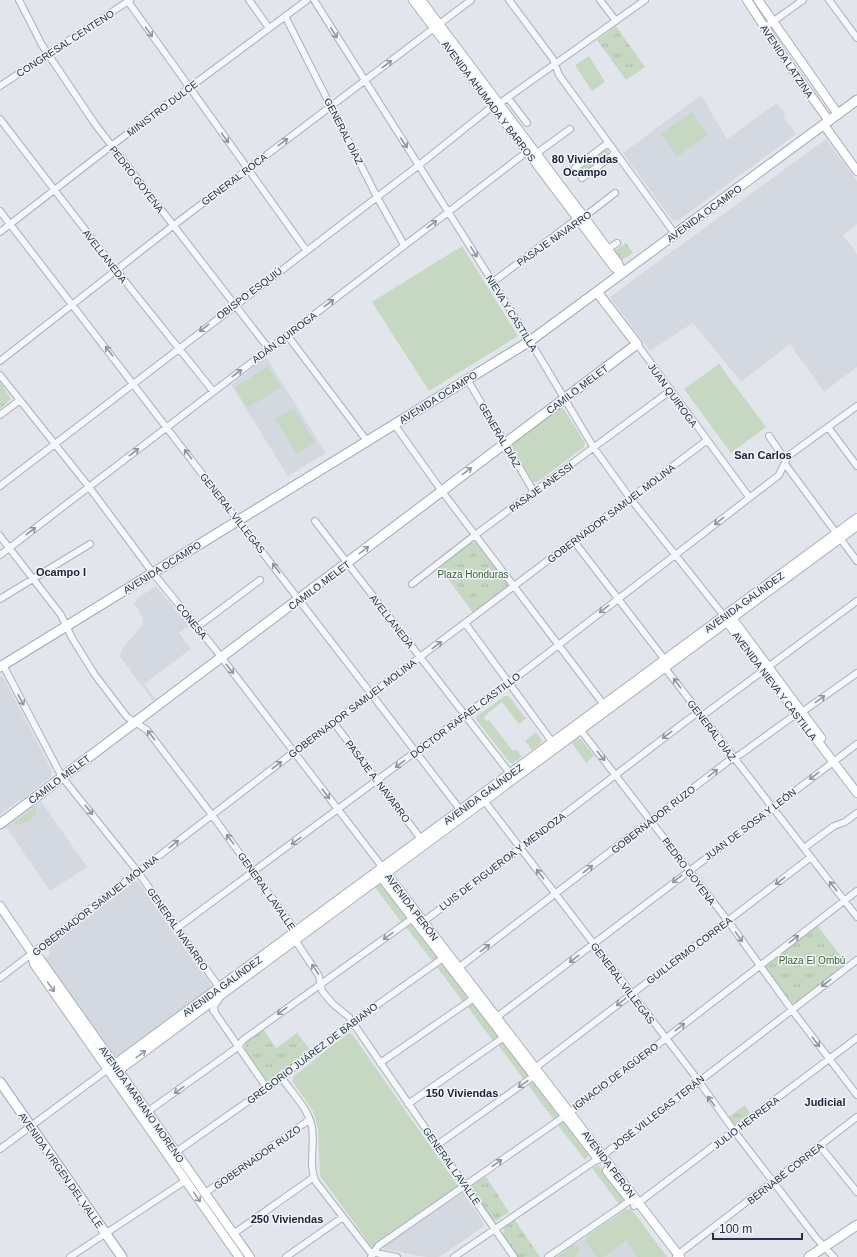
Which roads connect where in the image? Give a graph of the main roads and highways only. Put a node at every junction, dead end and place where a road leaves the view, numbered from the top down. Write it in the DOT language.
graph roads {
  1 [pos="413,0"];
  2 [pos="421,0"];
  3 [pos="747,0"];
  4 [pos="758,0"];
  5 [pos="436,27"];
  6 [pos="857,100"];
  7 [pos="497,104"];
  8 [pos="838,114"];
  9 [pos="826,123"];
  10 [pos="857,170"];
  11 [pos="581,218"];
  12 [pos="622,273"];
  13 [pos="598,292"];
  14 [pos="637,344"];
  15 [pos="857,518"];
  16 [pos="857,526"];
  17 [pos="838,536"];
  18 [pos="728,619"];
  19 [pos="665,664"];
  20 [pos="2,666"];
  21 [pos="579,727"];
  22 [pos="835,760"];
  23 [pos="512,776"];
  24 [pos="857,785"];
  25 [pos="857,793"];
  26 [pos="463,813"];
  27 [pos="0,824"];
  28 [pos="383,873"];
  29 [pos="0,906"];
  30 [pos="456,970"];
  31 [pos="222,990"];
  32 [pos="494,1020"];
  33 [pos="114,1068"];
  34 [pos="535,1072"];
  35 [pos="0,1082"];
  36 [pos="857,1225"];
  37 [pos="677,1256"];
  38 [pos="122,1257"];
  39 [pos="239,1257"];
  40 [pos="250,1257"];
  41 [pos="809,1257"];
  1 -- 5 [label="main road, AVENIDA AHUMADA Y BARROS"];
  2 -- 5 [label="main road, AVENIDA AHUMADA Y BARROS"];
  3 -- 9 [label="main road, AVENIDA LATZINA"];
  4 -- 8 [label="main road, AVENIDA LATZINA"];
  5 -- 7 [label="main road, AVENIDA AHUMADA Y BARROS"];
  6 -- 8 [label="main road, AVENIDA OCAMPO"];
  7 -- 11 [label="main road, AVENIDA AHUMADA Y BARROS"];
  7 -- 11 [label="main road, AVENIDA AHUMADA Y BARROS"];
  8 -- 9 [label="main road, AVENIDA OCAMPO"];
  9 -- 10 [label="main road, AVENIDA LATZINA"];
  9 -- 12 [label="main road, AVENIDA OCAMPO"];
  11 -- 12 [label="main road, AVENIDA AHUMADA Y BARROS"];
  11 -- 12 [label="main road, AVENIDA AHUMADA Y BARROS"];
  12 -- 13 [label="main road, AVENIDA OCAMPO"];
  13 -- 14 [label="main road, JUAN QUIROGA"];
  13 -- 20 [label="main road, AVENIDA OCAMPO"];
  27 -- 14 [label="main road, CAMILO MELET, one-way"];
  15 -- 17 [label="main road, AVENIDA GALÍNDEZ"];
  16 -- 17 [label="main road, AVENIDA GALÍNDEZ"];
  17 -- 18 [label="main road, AVENIDA GALÍNDEZ"];
  18 -- 19 [label="main road, AVENIDA GALÍNDEZ"];
  18 -- 22 [label="main road, AVENIDA NIEVA Y CASTILLA"];
  19 -- 21 [label="main road, AVENIDA GALÍNDEZ"];
  19 -- 21 [label="main road, AVENIDA GALÍNDEZ"];
  21 -- 23 [label="main road, AVENIDA GALÍNDEZ"];
  21 -- 23 [label="main road, AVENIDA GALÍNDEZ"];
  22 -- 24 [label="main road, AVENIDA NIEVA Y CASTILLA"];
  22 -- 25 [label="main road, AVENIDA NIEVA Y CASTILLA"];
  23 -- 26 [label="main road, AVENIDA GALÍNDEZ"];
  26 -- 28 [label="main road, AVENIDA GALÍNDEZ"];
  26 -- 28 [label="main road, AVENIDA GALÍNDEZ"];
  28 -- 30 [label="main road, AVENIDA PERÓN"];
  28 -- 31 [label="main road, AVENIDA GALÍNDEZ"];
  28 -- 31 [label="main road, AVENIDA GALÍNDEZ"];
  29 -- 33 [label="main road, AVENIDA MARIANO MORENO"];
  30 -- 32 [label="main road, AVENIDA PERÓN"];
  30 -- 32 [label="main road, AVENIDA PERÓN"];
  31 -- 33 [label="main road, AVENIDA GALÍNDEZ"];
  33 -- 31 [label="main road, AVENIDA GALÍNDEZ, one-way"];
  32 -- 34 [label="main road, AVENIDA PERÓN"];
  32 -- 34 [label="main road, AVENIDA PERÓN"];
  33 -- 39 [label="main road, AVENIDA MARIANO MORENO, one-way"];
  33 -- 40 [label="main road, AVENIDA MARIANO MORENO"];
  34 -- 37 [label="main road, AVENIDA PERÓN"];
  35 -- 38 [label="main road, AVENIDA VIRGEN DEL VALLE"];
  36 -- 41 [label="main road"];
}
